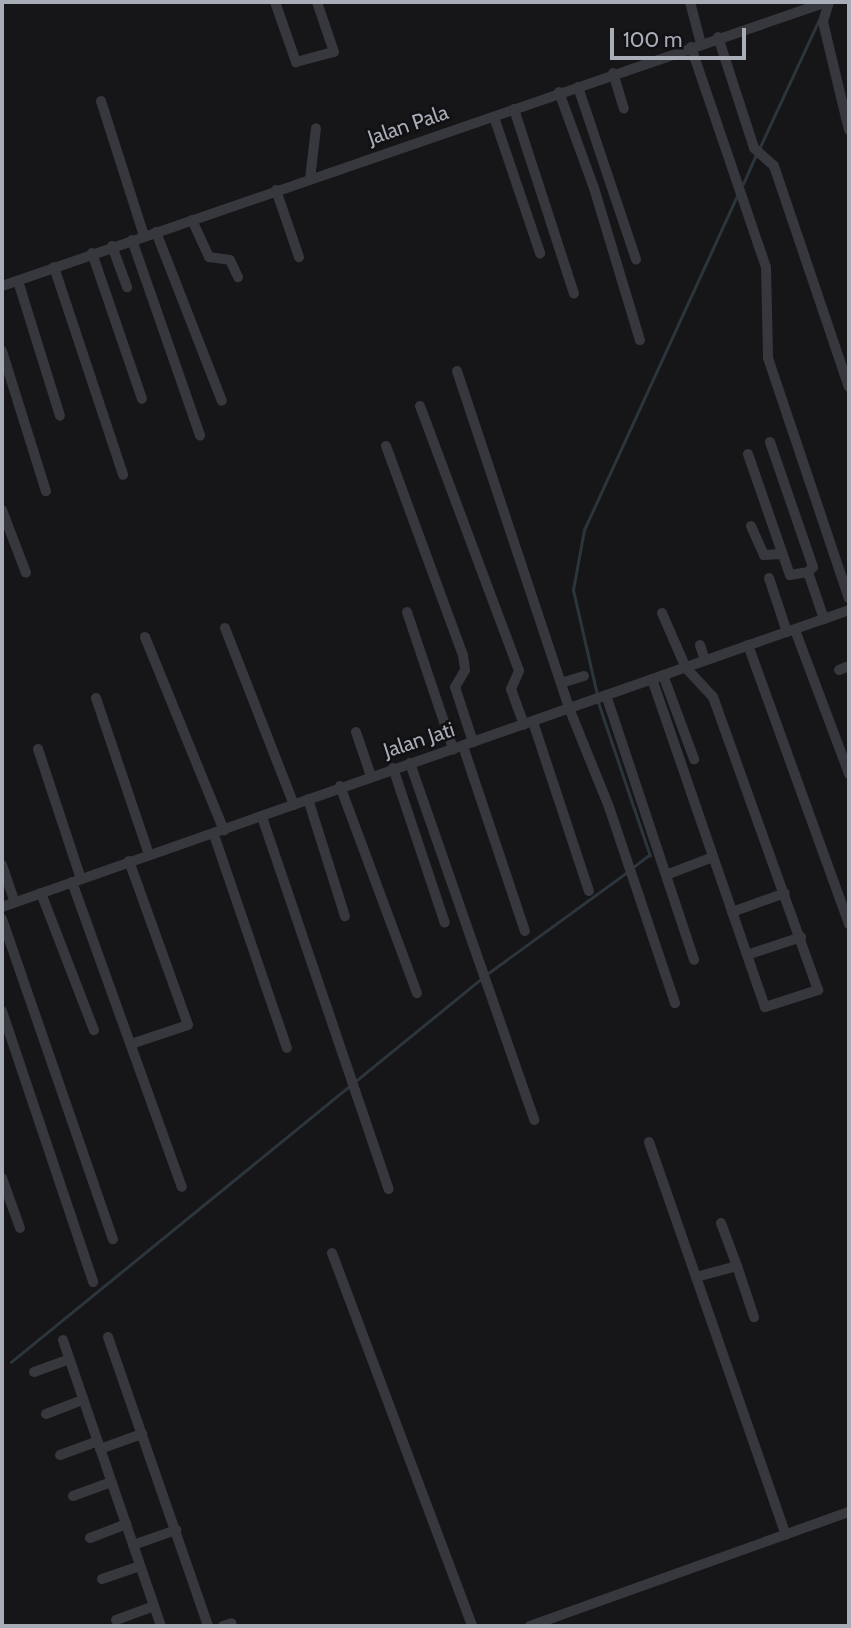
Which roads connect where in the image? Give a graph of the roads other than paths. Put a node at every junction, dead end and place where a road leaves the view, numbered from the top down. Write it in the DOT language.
graph roads {
  1 [pos="275,2"];
  2 [pos="317,2"];
  3 [pos="691,2"];
  4 [pos="828,2"];
  5 [pos="797,6"];
  6 [pos="718,37"];
  7 [pos="696,45"];
  8 [pos="613,73"];
  9 [pos="578,87"];
  10 [pos="559,92"];
  11 [pos="101,101"];
  12 [pos="624,108"];
  13 [pos="514,109"];
  14 [pos="494,117"];
  15 [pos="316,128"];
  16 [pos="849,130"];
  17 [pos="310,179"];
  18 [pos="276,190"];
  19 [pos="192,219"];
  20 [pos="156,232"];
  21 [pos="144,236"];
  22 [pos="132,240"];
  23 [pos="112,246"];
  24 [pos="92,253"];
  25 [pos="540,253"];
  26 [pos="299,257"];
  27 [pos="636,258"];
  28 [pos="54,267"];
  29 [pos="238,277"];
  30 [pos="18,281"];
  31 [pos="2,286"];
  32 [pos="127,286"];
  33 [pos="574,294"];
  34 [pos="640,340"];
  35 [pos="2,351"];
  36 [pos="457,372"];
  37 [pos="849,387"];
  38 [pos="142,399"];
  39 [pos="222,401"];
  40 [pos="420,406"];
  41 [pos="60,416"];
  42 [pos="200,435"];
  43 [pos="770,442"];
  44 [pos="386,446"];
  45 [pos="748,454"];
  46 [pos="123,475"];
  47 [pos="46,491"];
  48 [pos="2,510"];
  49 [pos="751,526"];
  50 [pos="781,554"];
  51 [pos="808,572"];
  52 [pos="26,573"];
  53 [pos="769,578"];
  54 [pos="849,598"];
  55 [pos="849,610"];
  56 [pos="407,612"];
  57 [pos="662,613"];
  58 [pos="824,619"];
  59 [pos="225,628"];
  60 [pos="791,631"];
  61 [pos="145,637"];
  62 [pos="700,645"];
  63 [pos="748,645"];
  64 [pos="705,660"];
  65 [pos="686,668"];
  66 [pos="584,676"];
  67 [pos="658,677"];
  68 [pos="561,683"];
  69 [pos="604,696"];
  70 [pos="96,698"];
  71 [pos="569,709"];
  72 [pos="528,723"];
  73 [pos="356,732"];
  74 [pos="463,746"];
  75 [pos="38,749"];
  76 [pos="694,760"];
  77 [pos="410,763"];
  78 [pos="393,768"];
  79 [pos="849,774"];
  80 [pos="371,776"];
  81 [pos="341,786"];
  82 [pos="308,799"];
  83 [pos="294,805"];
  84 [pos="261,817"];
  85 [pos="219,833"];
  86 [pos="149,855"];
  87 [pos="713,857"];
  88 [pos="129,861"];
  89 [pos="2,865"];
  90 [pos="666,875"];
  91 [pos="76,881"];
  92 [pos="589,891"];
  93 [pos="41,893"];
  94 [pos="785,893"];
  95 [pos="15,902"];
  96 [pos="2,907"];
  97 [pos="732,912"];
  98 [pos="345,916"];
  99 [pos="2,919"];
  100 [pos="445,923"];
  101 [pos="849,924"];
  102 [pos="525,931"];
  103 [pos="801,937"];
  104 [pos="747,956"];
  105 [pos="694,960"];
  106 [pos="417,993"];
  107 [pos="676,1003"];
  108 [pos="2,1011"];
  109 [pos="94,1030"];
  110 [pos="131,1044"];
  111 [pos="287,1048"];
  112 [pos="534,1120"];
  113 [pos="649,1142"];
  114 [pos="2,1178"];
  115 [pos="182,1187"];
  116 [pos="389,1189"];
  117 [pos="721,1223"];
  118 [pos="20,1228"];
  119 [pos="113,1239"];
  120 [pos="332,1253"];
  121 [pos="737,1266"];
  122 [pos="696,1277"];
  123 [pos="93,1282"];
  124 [pos="754,1317"];
  125 [pos="108,1337"];
  126 [pos="63,1340"];
  127 [pos="69,1359"];
  128 [pos="34,1372"];
  129 [pos="83,1400"];
  130 [pos="46,1414"];
  131 [pos="142,1434"];
  132 [pos="99,1445"];
  133 [pos="60,1455"];
  134 [pos="111,1482"];
  135 [pos="73,1496"];
  136 [pos="849,1512"];
  137 [pos="126,1524"];
  138 [pos="176,1530"];
  139 [pos="786,1535"];
  140 [pos="90,1538"];
  141 [pos="133,1545"];
  142 [pos="140,1566"];
  143 [pos="102,1580"];
  144 [pos="154,1606"];
  145 [pos="116,1620"];
  146 [pos="161,1626"];
  147 [pos="208,1626"];
  148 [pos="472,1626"];
  149 [pos="530,1626"];
  1 -- 2 [label="street"];
  3 -- 7 [label="street"];
  4 -- 5 [label="street, Jalan Pala"];
  4 -- 16 [label="street"];
  5 -- 6 [label="street, Jalan Pala"];
  6 -- 7 [label="street, Jalan Pala"];
  6 -- 37 [label="street"];
  7 -- 8 [label="street, Jalan Pala"];
  7 -- 54 [label="street"];
  8 -- 9 [label="street, Jalan Pala"];
  8 -- 12 [label="street"];
  9 -- 10 [label="street, Jalan Pala"];
  9 -- 27 [label="street"];
  10 -- 13 [label="street, Jalan Pala"];
  10 -- 34 [label="street"];
  11 -- 21 [label="street"];
  13 -- 14 [label="street, Jalan Pala"];
  13 -- 33 [label="street"];
  14 -- 17 [label="street, Jalan Pala"];
  14 -- 25 [label="street"];
  15 -- 17 [label="street"];
  17 -- 18 [label="street, Jalan Pala"];
  18 -- 19 [label="street, Jalan Pala"];
  18 -- 26 [label="street"];
  19 -- 20 [label="street, Jalan Pala"];
  19 -- 29 [label="street"];
  20 -- 21 [label="street, Jalan Pala"];
  20 -- 39 [label="street"];
  21 -- 22 [label="street, Jalan Pala"];
  22 -- 23 [label="street, Jalan Pala"];
  22 -- 42 [label="street"];
  23 -- 24 [label="street, Jalan Pala"];
  23 -- 32 [label="street"];
  24 -- 28 [label="street, Jalan Pala"];
  24 -- 38 [label="street"];
  28 -- 30 [label="street, Jalan Pala"];
  28 -- 46 [label="street"];
  30 -- 31 [label="street, Jalan Pala"];
  30 -- 41 [label="street"];
  35 -- 47 [label="street"];
  36 -- 68 [label="street"];
  40 -- 72 [label="street"];
  43 -- 51 [label="street"];
  44 -- 74 [label="street"];
  45 -- 50 [label="street"];
  48 -- 52 [label="street"];
  49 -- 50 [label="street"];
  50 -- 51 [label="street"];
  51 -- 58 [label="street"];
  53 -- 60 [label="street"];
  55 -- 58 [label="street, Jalan Jati"];
  56 -- 74 [label="street"];
  57 -- 65 [label="street"];
  58 -- 60 [label="street, Jalan Jati"];
  59 -- 83 [label="street"];
  60 -- 63 [label="street, Jalan Jati"];
  60 -- 79 [label="street"];
  61 -- 85 [label="street"];
  62 -- 64 [label="street"];
  63 -- 64 [label="street, Jalan Jati"];
  63 -- 101 [label="street"];
  64 -- 65 [label="street, Jalan Jati"];
  65 -- 67 [label="street, Jalan Jati"];
  65 -- 94 [label="street"];
  66 -- 68 [label="street"];
  67 -- 69 [label="street, Jalan Jati"];
  67 -- 76 [label="street"];
  67 -- 87 [label="street"];
  68 -- 71 [label="street"];
  69 -- 71 [label="street, Jalan Jati"];
  69 -- 90 [label="street"];
  70 -- 86 [label="street"];
  71 -- 72 [label="street, Jalan Jati"];
  71 -- 107 [label="street"];
  72 -- 74 [label="street, Jalan Jati"];
  72 -- 92 [label="street"];
  73 -- 80 [label="street"];
  74 -- 77 [label="street, Jalan Jati"];
  74 -- 102 [label="street"];
  75 -- 91 [label="street"];
  77 -- 78 [label="street, Jalan Jati"];
  77 -- 112 [label="street"];
  78 -- 80 [label="street, Jalan Jati"];
  78 -- 100 [label="street"];
  80 -- 81 [label="street, Jalan Jati"];
  81 -- 82 [label="street, Jalan Jati"];
  81 -- 106 [label="street"];
  82 -- 83 [label="street, Jalan Jati"];
  82 -- 98 [label="street"];
  83 -- 84 [label="street, Jalan Jati"];
  84 -- 85 [label="street, Jalan Jati"];
  84 -- 116 [label="street"];
  85 -- 86 [label="street, Jalan Jati"];
  85 -- 111 [label="street"];
  86 -- 88 [label="street, Jalan Jati"];
  87 -- 90 [label="street"];
  87 -- 97 [label="street"];
  88 -- 91 [label="street, Jalan Jati"];
  88 -- 110 [label="street"];
  89 -- 95 [label="street"];
  90 -- 105 [label="street"];
  91 -- 93 [label="street, Jalan Jati"];
  91 -- 110 [label="street"];
  93 -- 95 [label="street, Jalan Jati"];
  93 -- 109 [label="street"];
  94 -- 97 [label="street"];
  94 -- 103 [label="street"];
  95 -- 96 [label="street, Jalan Jati"];
  97 -- 104 [label="street"];
  99 -- 119 [label="street"];
  103 -- 104 [label="street"];
  103 -- 104 [label="street"];
  108 -- 123 [label="street"];
  110 -- 115 [label="street"];
  113 -- 122 [label="street"];
  114 -- 118 [label="street"];
  117 -- 121 [label="street"];
  120 -- 148 [label="street"];
  121 -- 122 [label="street"];
  121 -- 124 [label="street"];
  122 -- 139 [label="street"];
  125 -- 131 [label="street"];
  126 -- 127 [label="street"];
  127 -- 128 [label="street"];
  127 -- 129 [label="street"];
  129 -- 130 [label="street"];
  129 -- 132 [label="street"];
  131 -- 132 [label="street"];
  131 -- 138 [label="street"];
  132 -- 133 [label="street"];
  132 -- 134 [label="street"];
  134 -- 135 [label="street"];
  134 -- 137 [label="street"];
  136 -- 139 [label="street"];
  137 -- 140 [label="street"];
  137 -- 141 [label="street"];
  138 -- 141 [label="street"];
  138 -- 147 [label="street"];
  139 -- 149 [label="street"];
  141 -- 142 [label="street"];
  142 -- 143 [label="street"];
  142 -- 144 [label="street"];
  144 -- 145 [label="street"];
  144 -- 146 [label="street"];
}
